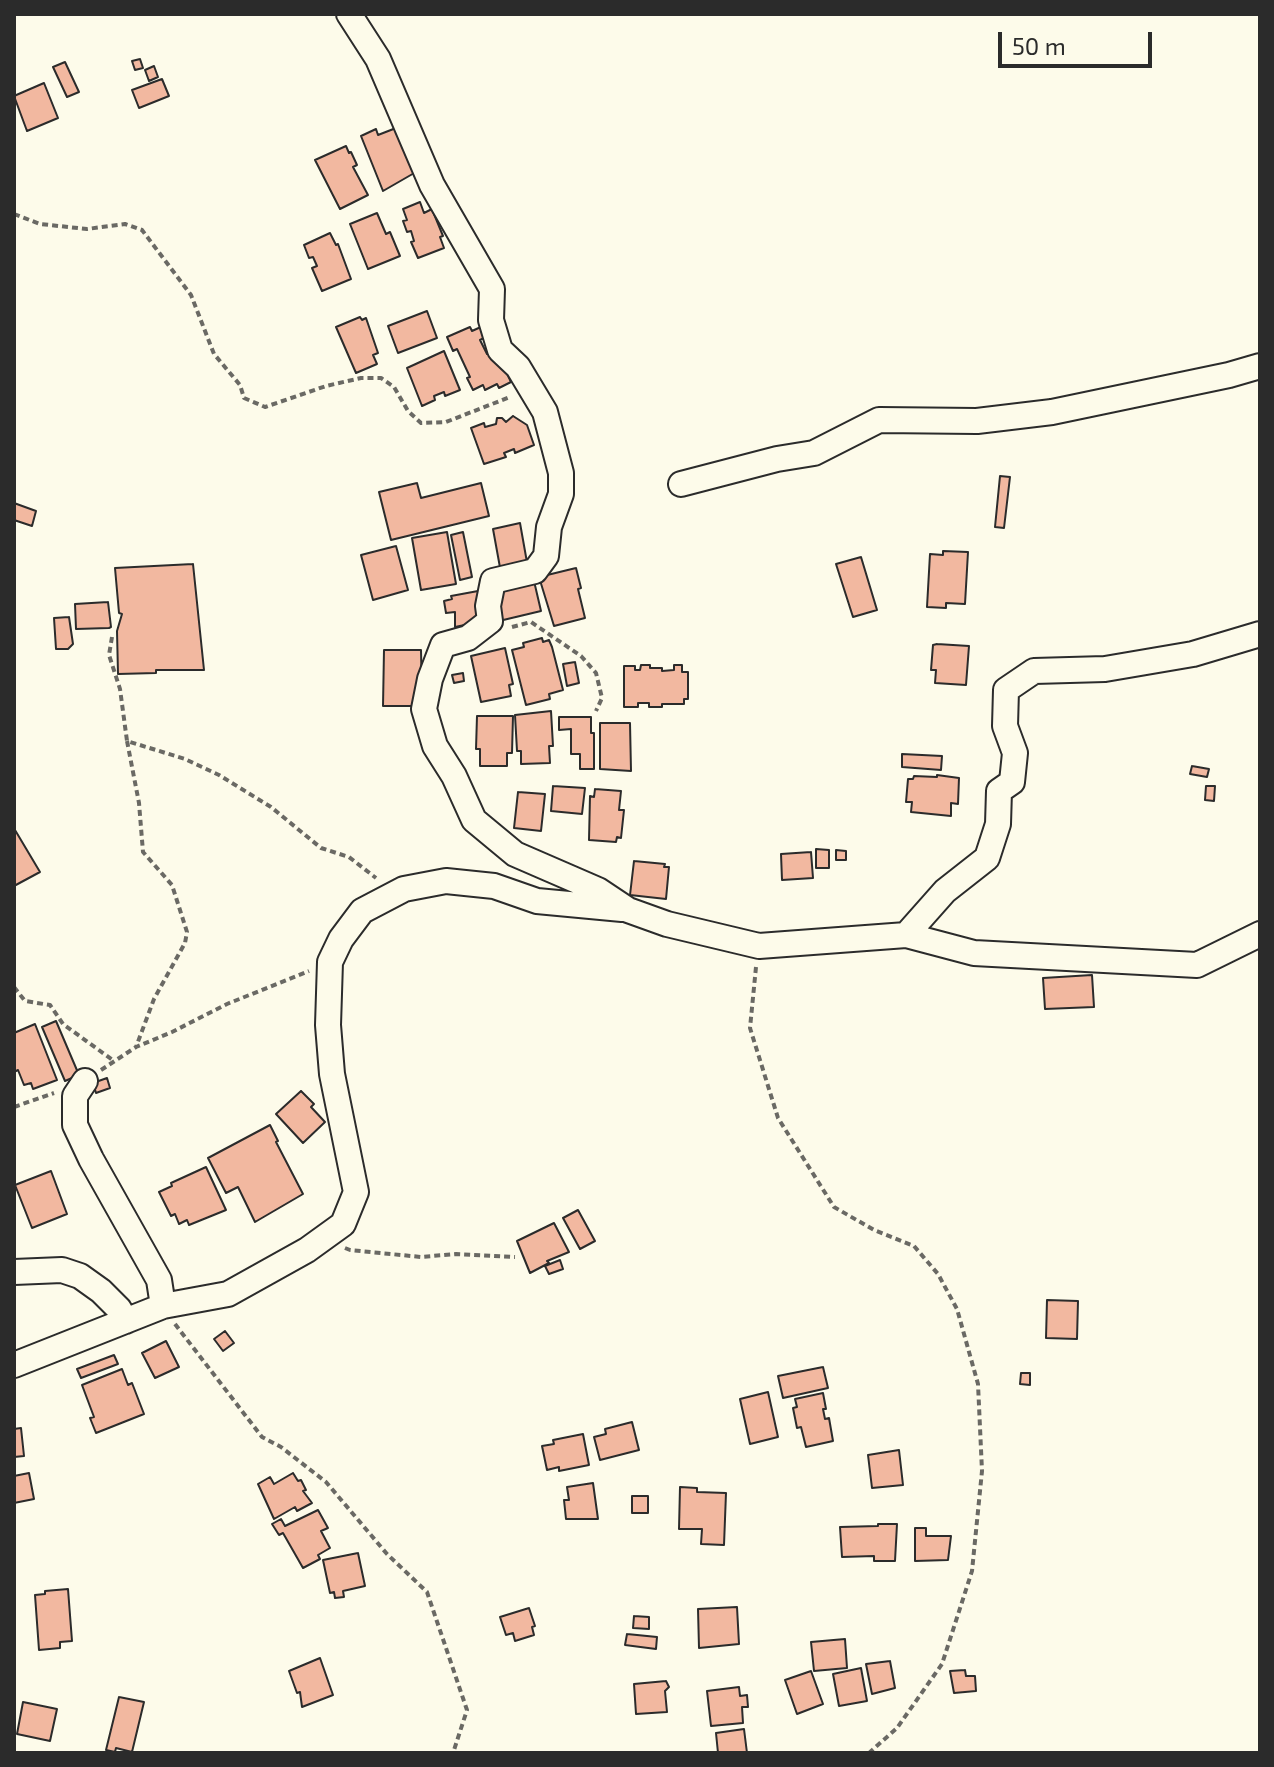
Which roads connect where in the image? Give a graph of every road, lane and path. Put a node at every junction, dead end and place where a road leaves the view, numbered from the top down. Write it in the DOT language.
graph roads {
  1 [pos="349,14"];
  2 [pos="14,214"];
  3 [pos="1260,366"];
  4 [pos="531,388"];
  5 [pos="681,484"];
  6 [pos="502,632"];
  7 [pos="1260,634"];
  8 [pos="112,637"];
  9 [pos="596,711"];
  10 [pos="127,741"];
  11 [pos="404,889"];
  12 [pos="628,910"];
  13 [pos="1260,934"];
  14 [pos="906,935"];
  15 [pos="759,946"];
  16 [pos="330,962"];
  17 [pos="14,987"];
  18 [pos="136,1047"];
  19 [pos="114,1061"];
  20 [pos="85,1081"];
  21 [pos="14,1107"];
  22 [pos="326,1236"];
  23 [pos="515,1257"];
  24 [pos="14,1272"];
  25 [pos="163,1306"];
  26 [pos="126,1321"];
  27 [pos="14,1365"];
  28 [pos="453,1753"];
  29 [pos="869,1753"];
  1 -- 4 [label="street"];
  2 -- 4 [label="path"];
  3 -- 5 [label="street"];
  4 -- 12 [label="street"];
  6 -- 9 [label="path"];
  7 -- 14 [label="street"];
  8 -- 10 [label="path"];
  10 -- 11 [label="path"];
  10 -- 18 [label="path"];
  11 -- 12 [label="street"];
  11 -- 16 [label="street"];
  12 -- 15 [label="street"];
  13 -- 14 [label="street"];
  14 -- 15 [label="street"];
  15 -- 29 [label="path"];
  16 -- 18 [label="path"];
  16 -- 22 [label="street"];
  17 -- 19 [label="path"];
  18 -- 19 [label="path"];
  19 -- 20 [label="path"];
  20 -- 21 [label="path"];
  20 -- 25 [label="street"];
  22 -- 23 [label="path"];
  22 -- 25 [label="street"];
  24 -- 26 [label="street"];
  25 -- 26 [label="street"];
  25 -- 28 [label="path"];
  26 -- 27 [label="street"];
}
